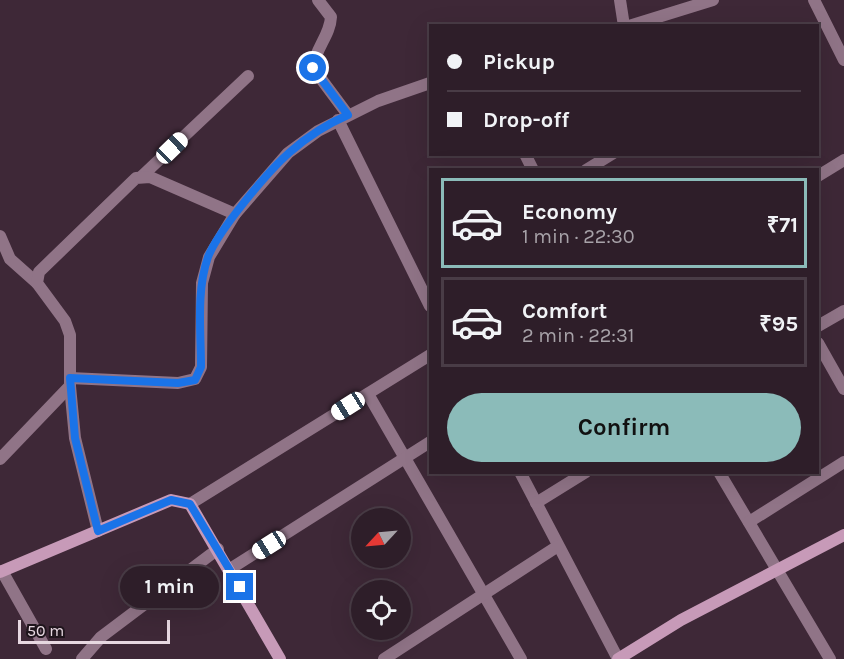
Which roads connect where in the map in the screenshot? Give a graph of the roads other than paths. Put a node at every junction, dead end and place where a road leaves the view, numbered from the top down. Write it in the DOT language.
graph roads {
  1 [pos="318,0"];
  2 [pos="620,0"];
  3 [pos="713,0"];
  4 [pos="814,0"];
  5 [pos="624,24"];
  6 [pos="635,24"];
  7 [pos="844,60"];
  8 [pos="248,76"];
  9 [pos="429,83"];
  10 [pos="343,117"];
  11 [pos="609,156"];
  12 [pos="844,160"];
  13 [pos="589,168"];
  14 [pos="819,175"];
  15 [pos="142,177"];
  16 [pos="235,214"];
  17 [pos="0,236"];
  18 [pos="37,282"];
  19 [pos="429,304"];
  20 [pos="844,311"];
  21 [pos="819,325"];
  22 [pos="819,345"];
  23 [pos="429,356"];
  24 [pos="70,382"];
  25 [pos="844,389"];
  26 [pos="368,394"];
  27 [pos="429,443"];
  28 [pos="405,458"];
  29 [pos="0,459"];
  30 [pos="844,462"];
  31 [pos="521,474"];
  32 [pos="583,474"];
  33 [pos="720,474"];
  34 [pos="536,503"];
  35 [pos="190,504"];
  36 [pos="749,522"];
  37 [pos="98,531"];
  38 [pos="844,536"];
  39 [pos="558,546"];
  40 [pos="218,549"];
  41 [pos="230,569"];
  42 [pos="778,570"];
  43 [pos="1,572"];
  44 [pos="483,594"];
  45 [pos="46,649"];
  46 [pos="82,659"];
  47 [pos="280,659"];
  48 [pos="384,659"];
  49 [pos="521,659"];
  50 [pos="618,659"];
  51 [pos="830,659"];
  1 -- 10 [label="street"];
  2 -- 5 [label="street"];
  3 -- 6 [label="street"];
  4 -- 7 [label="street"];
  8 -- 15 [label="street"];
  9 -- 10 [label="street"];
  10 -- 16 [label="street"];
  10 -- 19 [label="street"];
  11 -- 13 [label="street"];
  12 -- 14 [label="street"];
  15 -- 16 [label="street"];
  15 -- 18 [label="street"];
  16 -- 24 [label="street"];
  17 -- 18 [label="street"];
  18 -- 24 [label="street"];
  20 -- 21 [label="street"];
  22 -- 25 [label="street"];
  23 -- 26 [label="street"];
  24 -- 29 [label="street"];
  24 -- 37 [label="street"];
  26 -- 28 [label="street"];
  26 -- 35 [label="street"];
  27 -- 28 [label="street"];
  28 -- 41 [label="street"];
  28 -- 44 [label="street"];
  30 -- 36 [label="street"];
  31 -- 34 [label="street"];
  32 -- 34 [label="street"];
  33 -- 36 [label="street"];
  34 -- 39 [label="street"];
  35 -- 37 [label="street"];
  35 -- 40 [label="street"];
  36 -- 42 [label="street"];
  37 -- 43 [label="street"];
  38 -- 42 [label="street"];
  39 -- 44 [label="street"];
  39 -- 50 [label="street"];
  40 -- 41 [label="street"];
  40 -- 46 [label="street"];
  41 -- 47 [label="street"];
  42 -- 50 [label="street"];
  42 -- 51 [label="street"];
  43 -- 45 [label="street"];
  44 -- 48 [label="street"];
  44 -- 49 [label="street"];
}
